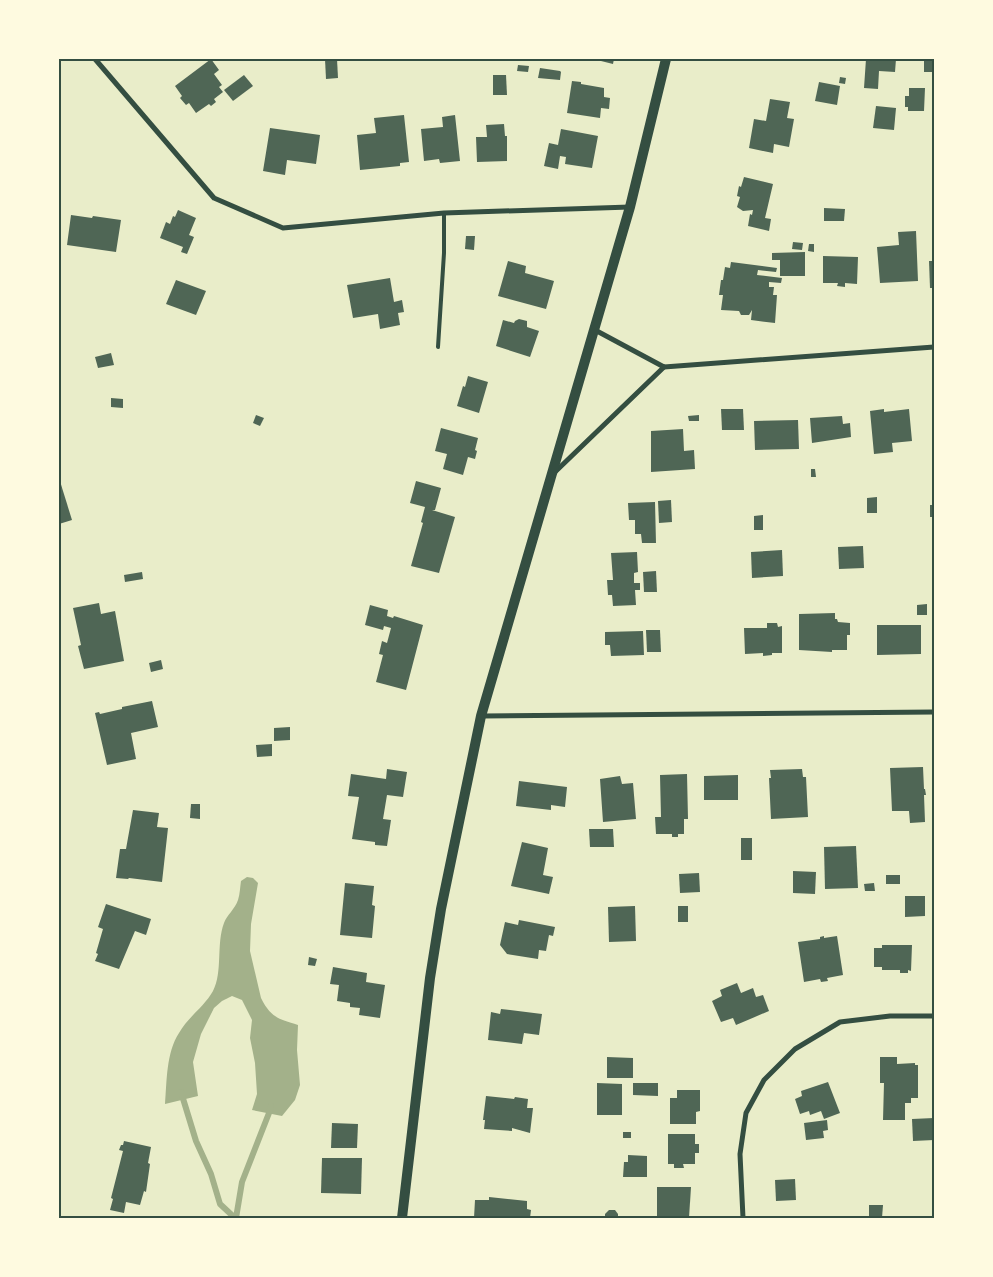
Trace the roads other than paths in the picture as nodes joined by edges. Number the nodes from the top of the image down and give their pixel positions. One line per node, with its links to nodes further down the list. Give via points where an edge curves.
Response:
1 (95, 59): 4 (street, via 214,198 283,228)
2 (666, 59): 3 (main road)
3 (630, 207): 4 (street); 5 (main road)
4 (444, 213): 7 (lane)
5 (594, 330): 8 (street); 9 (main road)
6 (934, 347): 8 (street)
7 (438, 348)
8 (664, 367): 9 (street)
9 (553, 474): 11 (main road)
10 (934, 712): 11 (street)
11 (481, 716): 13 (main road, via 430,978)
12 (934, 1016): 14 (street, via 890,1016 840,1022 795,1048 764,1080 746,1113 740,1154)
13 (402, 1218)
14 (743, 1218)

